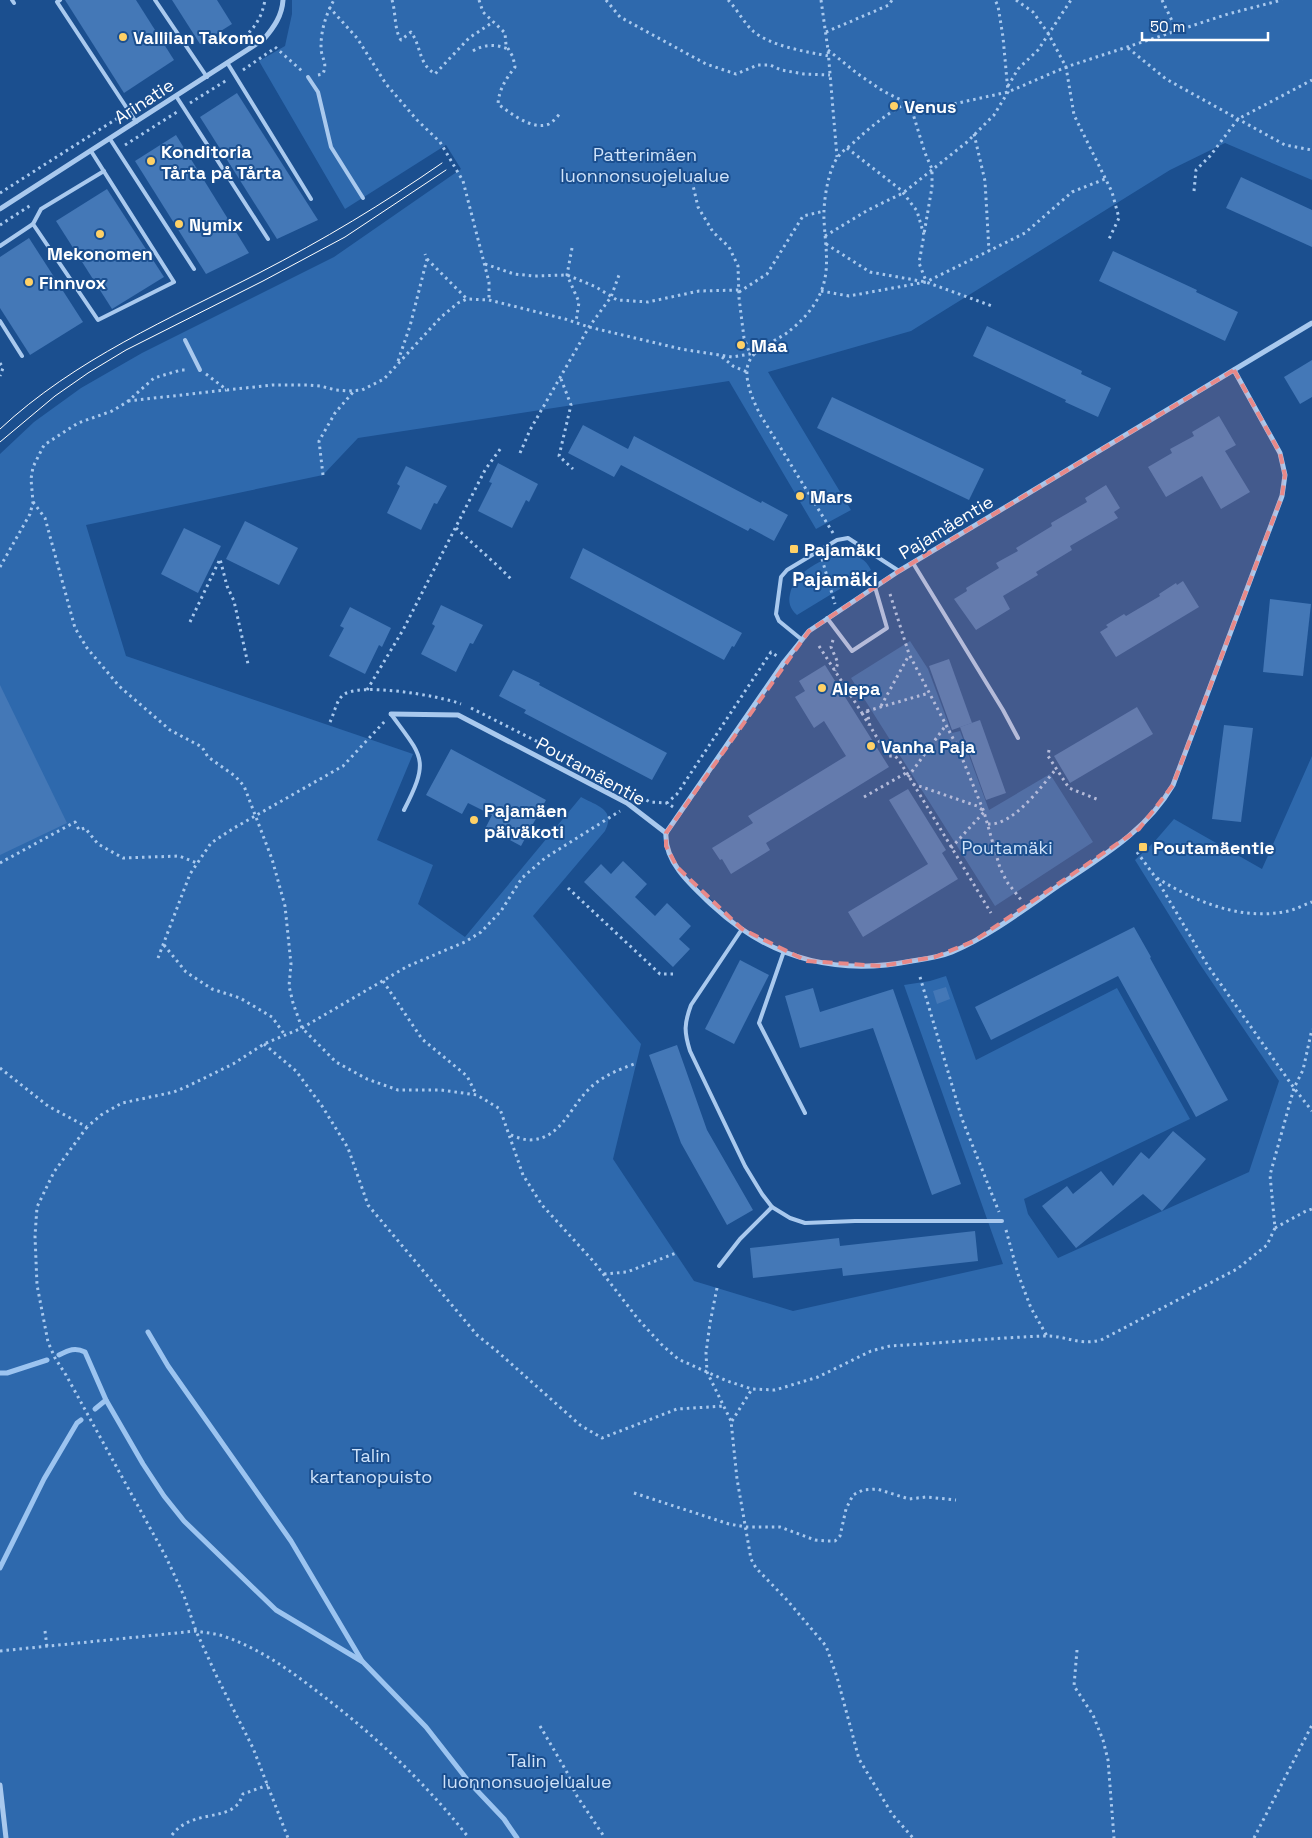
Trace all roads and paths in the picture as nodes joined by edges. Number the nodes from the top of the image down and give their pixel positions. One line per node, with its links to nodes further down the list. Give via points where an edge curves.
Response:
1 (60, 0): 42 (lane, via 57,2)
2 (156, 0): 34 (lane)
3 (265, 0): 23 (path, via 254,29)
4 (283, 0): 22 (street, Arinatie, via 275,26)
5 (334, 0): 17 (path)
6 (392, 0): 18 (path, via 398,35 401,40 411,32 418,42 426,68 435,74 468,38)
7 (479, 0): 18 (path, via 483,12)
8 (606, 0): 33 (path, via 620,17 706,64 736,74 758,65 770,65 804,74)
9 (728, 0): 29 (path, via 753,31 768,40)
10 (821, 0): 20 (path)
11 (892, 0): 20 (path, via 889,5)
12 (995, 0): 37 (path)
13 (1016, 0): 21 (path, via 1032,12)
14 (1071, 0): 21 (path)
15 (1162, 0): 19 (path)
16 (1282, 0): 19 (path)
17 (329, 7): 35 (path, via 321,48 326,66 323,74); 77 (path, via 357,38 386,84 440,142 464,181)
18 (493, 22): 26 (path, via 504,33)
19 (1177, 31): 25 (path)
20 (826, 32): 27 (path)
21 (1048, 33): 31 (path); 37 (path)
22 (264, 39): 24 (path); 30 (street, Arinatie)
23 (240, 40)
24 (275, 48): 32 (path); 35 (path)
25 (1128, 48): 31 (path); 44 (path, via 1166,79)
26 (508, 49): 28 (path, via 495,45); 43 (path, via 516,68 498,94 498,104 523,122 549,124)
27 (828, 50): 29 (path); 40 (path, via 883,91)
28 (473, 51)
29 (829, 56): 33 (path)
30 (228, 64): 32 (lane); 34 (street, Arinatie)
31 (1066, 68): 38 (path); 55 (path, via 1074,115)
32 (235, 75): 41 (path); 61 (lane)
33 (830, 75): 52 (path)
34 (206, 77): 39 (street, Arinatie)
35 (308, 77): 60 (lane, via 318,92 331,147)
36 (1312, 80): 44 (path)
37 (1008, 86): 38 (path)
38 (1008, 92): 40 (path, via 949,105); 46 (path, via 994,115)
39 (176, 96): 41 (lane); 45 (street, Arinatie)
40 (908, 103): 48 (path, via 889,112); 53 (path)
41 (184, 108): 49 (path); 69 (lane)
42 (129, 111): 45 (lane); 59 (path)
43 (561, 112)
44 (1238, 120): 50 (path, via 1285,145); 57 (path, via 1196,170)
45 (136, 122): 47 (street, Arinatie)
46 (974, 134): 53 (path); 74 (path, via 985,181)
47 (110, 139): 49 (lane); 51 (street, Arinatie)
48 (847, 148): 52 (path); 58 (path)
49 (117, 150): 78 (lane)
50 (1312, 150)
51 (91, 151): 54 (lane); 63 (street, Arinatie)
52 (837, 157): 64 (path, via 825,194)
53 (932, 169): 58 (path); 67 (path)
54 (104, 171): 65 (lane, via 41,209); 65 (lane, via 174,282 98,320)
55 (1105, 179): 70 (path, via 1119,218); 74 (path, via 1072,192 1025,233)
56 (692, 181): 82 (path, via 698,207 713,232 729,247 738,266)
57 (1194, 190)
58 (903, 192): 67 (path, via 917,211); 68 (path)
59 (0, 193)
60 (363, 198)
61 (311, 199)
62 (33, 204): 66 (path)
63 (0, 209)
64 (824, 211): 68 (path); 82 (path, via 803,216 767,274)
65 (33, 224): 72 (lane)
66 (0, 225)
67 (924, 235): 81 (path, via 919,263)
68 (825, 236): 71 (path)
69 (268, 239)
70 (1109, 239)
71 (826, 244): 81 (path, via 870,272); 83 (path, via 827,260)
72 (0, 246)
73 (572, 248): 79 (path)
74 (989, 251): 81 (path)
75 (424, 254): 76 (path)
76 (427, 258): 85 (path); 98 (path)
77 (485, 264): 79 (path, via 514,274); 86 (path)
78 (194, 269)
79 (567, 275): 84 (path); 89 (path, via 579,302)
80 (619, 275): 84 (path)
81 (926, 282): 83 (path, via 849,296); 87 (path)
82 (739, 291): 84 (path, via 700,291 648,302); 94 (path, via 744,338)
83 (821, 291): 93 (path, via 789,332)
84 (612, 297): 91 (path)
85 (468, 298): 86 (path); 98 (path, via 441,317)
86 (489, 300): 89 (path)
87 (992, 306)
88 (0, 321): 95 (lane)
89 (576, 322): 91 (path)
90 (1312, 323): 100 (street, Pajamäentie)
91 (589, 327): 96 (path); 103 (path)
92 (185, 340): 99 (lane)
93 (756, 353): 94 (path); 101 (path)
94 (750, 354): 96 (path)
95 (22, 356)
96 (721, 356): 101 (path)
97 (0, 364): 102 (path, via 3,368)
98 (398, 364): 105 (path, via 384,379)
99 (200, 370): 104 (path); 106 (path, via 181,370 154,378)
100 (1234, 370): 115 (street, Pajamäentie); 163 (street, via 1280,454 1284,475 1282,496 1179,770 1156,811 1139,829 1105,855 1011,918 951,952 881,966 807,961)
101 (747, 372): 113 (path, via 752,399 761,416)
102 (0, 376)
103 (560, 378): 108 (path); 109 (path, via 571,405 559,456)
104 (226, 390): 105 (path, via 308,385); 106 (path)
105 (355, 391): 110 (path, via 335,414 320,441)
106 (127, 402): 111 (path, via 78,423 44,445 33,467)
107 (501, 448): 112 (path, via 485,470)
108 (520, 453)
109 (573, 469)
110 (322, 475)
111 (33, 502): 116 (path, via 30,514); 149 (path, via 45,518 74,628 87,648 119,686 170,730 202,747 208,757 235,776 244,786)
112 (456, 528): 118 (path); 130 (path, via 404,630)
113 (837, 540): 114 (lane); 117 (lane, via 848,538 854,541)
114 (820, 551): 121 (path); 125 (lane, via 781,577 777,618)
115 (913, 563): 117 (street, Pajamäentie); 138 (lane)
116 (0, 567)
117 (899, 571): 119 (street, Pajamäentie)
118 (513, 581)
119 (875, 587): 121 (street, Pajamäentie); 124 (lane, via 887,628 852,651)
120 (890, 594): 127 (path)
121 (837, 612): 122 (street, Pajamäentie)
122 (827, 618): 124 (lane); 125 (street, Pajamäentie)
123 (190, 622): 128 (path, via 220,559 234,601)
124 (836, 631): 129 (path, via 831,647 838,662)
125 (801, 639): 151 (street, Pajamäentie)
126 (819, 646): 129 (path)
127 (909, 654): 131 (path); 132 (path)
128 (248, 664)
129 (835, 672): 134 (path)
130 (367, 691)
131 (929, 693): 132 (path); 137 (path)
132 (880, 707): 133 (path)
133 (866, 710): 134 (path); 136 (path)
134 (862, 713): 136 (path)
135 (391, 714): 146 (lane, via 420,758 417,785); 149 (path, via 342,766); 151 (street, Poutamäentie, via 458,715 627,803)
136 (870, 726): 141 (path, via 888,756 895,756)
137 (946, 726): 142 (path); 147 (path)
138 (1018, 738)
139 (1049, 750): 140 (path, via 1048,756)
140 (1056, 769): 145 (path, via 1069,788); 150 (path, via 1014,815 994,825)
141 (906, 773): 142 (path); 144 (path)
142 (908, 777): 143 (path)
143 (912, 784): 147 (path, via 977,806); 152 (path)
144 (864, 797)
145 (1099, 800)
146 (404, 810)
147 (984, 812): 150 (path); 152 (path)
148 (612, 814): 167 (path, via 545,858 522,878 501,911 481,932)
149 (257, 816): 155 (path, via 211,843); 168 (path, via 285,906 291,964 289,986)
150 (988, 824): 158 (path, via 1000,868)
151 (666, 833): 161 (street, via 666,846 677,867 703,896)
152 (951, 848): 160 (path)
153 (1137, 852): 156 (path)
154 (0, 863): 155 (path, via 75,822 79,830 85,828 98,844 123,858 179,856)
155 (197, 863): 162 (path)
156 (1156, 878): 159 (path, via 1179,892 1256,915 1285,912); 174 (path, via 1208,966)
157 (568, 888): 165 (path, via 660,974)
158 (1018, 896)
159 (1312, 902)
160 (991, 913)
161 (742, 930): 163 (street); 180 (lane, via 691,1005 685,1020 685,1034 745,1166)
162 (163, 944): 164 (path); 170 (path, via 186,972 212,989 240,998 272,1017)
163 (784, 952): 177 (lane, via 759,1023)
164 (158, 958)
165 (673, 974)
166 (920, 977): 182 (path, via 962,1119)
167 (383, 980): 168 (path); 175 (path, via 422,1039 466,1076)
168 (302, 1028): 170 (path); 175 (path, via 336,1062 368,1079 398,1090 441,1090)
169 (1312, 1029): 174 (path, via 1303,1070)
170 (285, 1035): 171 (path)
171 (264, 1044): 178 (path, via 233,1064 174,1092 122,1103); 191 (path, via 296,1072 322,1106 348,1148 368,1205 394,1237 477,1335 580,1425 602,1438 677,1409)
172 (637, 1062): 179 (path, via 610,1074 589,1089 566,1121 547,1136 528,1140)
173 (0, 1068): 178 (path, via 48,1106)
174 (1294, 1088): 176 (path); 183 (path, via 1270,1175)
175 (477, 1095): 179 (path, via 500,1109)
176 (1312, 1111)
177 (805, 1113)
178 (87, 1127): 197 (path, via 54,1172 37,1207 34,1236 37,1285 48,1342 166,1558)
179 (510, 1135): 186 (path, via 523,1175 542,1205)
180 (772, 1207): 182 (lane, via 805,1223); 185 (lane)
181 (1312, 1209): 183 (path)
182 (1002, 1221): 188 (path, via 1031,1308)
183 (1275, 1228): 188 (path, via 1267,1245 1237,1270 1101,1340 1075,1342)
184 (676, 1253): 186 (path, via 627,1272)
185 (719, 1266)
186 (603, 1274): 189 (path, via 661,1344 678,1358)
187 (717, 1288): 189 (path, via 706,1353)
188 (1047, 1336): 190 (path, via 890,1346 871,1351 818,1377 775,1390)
189 (707, 1372): 190 (path); 191 (path)
190 (752, 1389): 192 (path)
191 (724, 1406): 192 (path)
192 (731, 1421): 195 (path)
193 (634, 1493): 195 (path)
194 (956, 1500): 195 (path, via 909,1500 877,1489 863,1490 853,1495 840,1536 835,1541 815,1540 780,1528)
195 (746, 1527): 210 (path, via 751,1559 756,1568 826,1646 860,1759 892,1814)
196 (45, 1631): 198 (path)
197 (196, 1631): 198 (path); 204 (path); 208 (path, via 222,1636 292,1671 374,1736 435,1797)
198 (48, 1647): 200 (path)
199 (1077, 1650): 211 (path, via 1074,1686 1093,1715 1103,1740 1108,1760)
200 (0, 1652)
201 (1312, 1725): 212 (path)
202 (540, 1726): 209 (path, via 568,1774 575,1793)
203 (0, 1785): 206 (street)
204 (268, 1785): 205 (path, via 243,1794 237,1806 179,1826); 207 (path)
205 (172, 1835)
206 (6, 1838)
207 (288, 1838)
208 (469, 1838)
209 (605, 1838)
210 (913, 1838)
211 (1114, 1838)
212 (1254, 1838)

